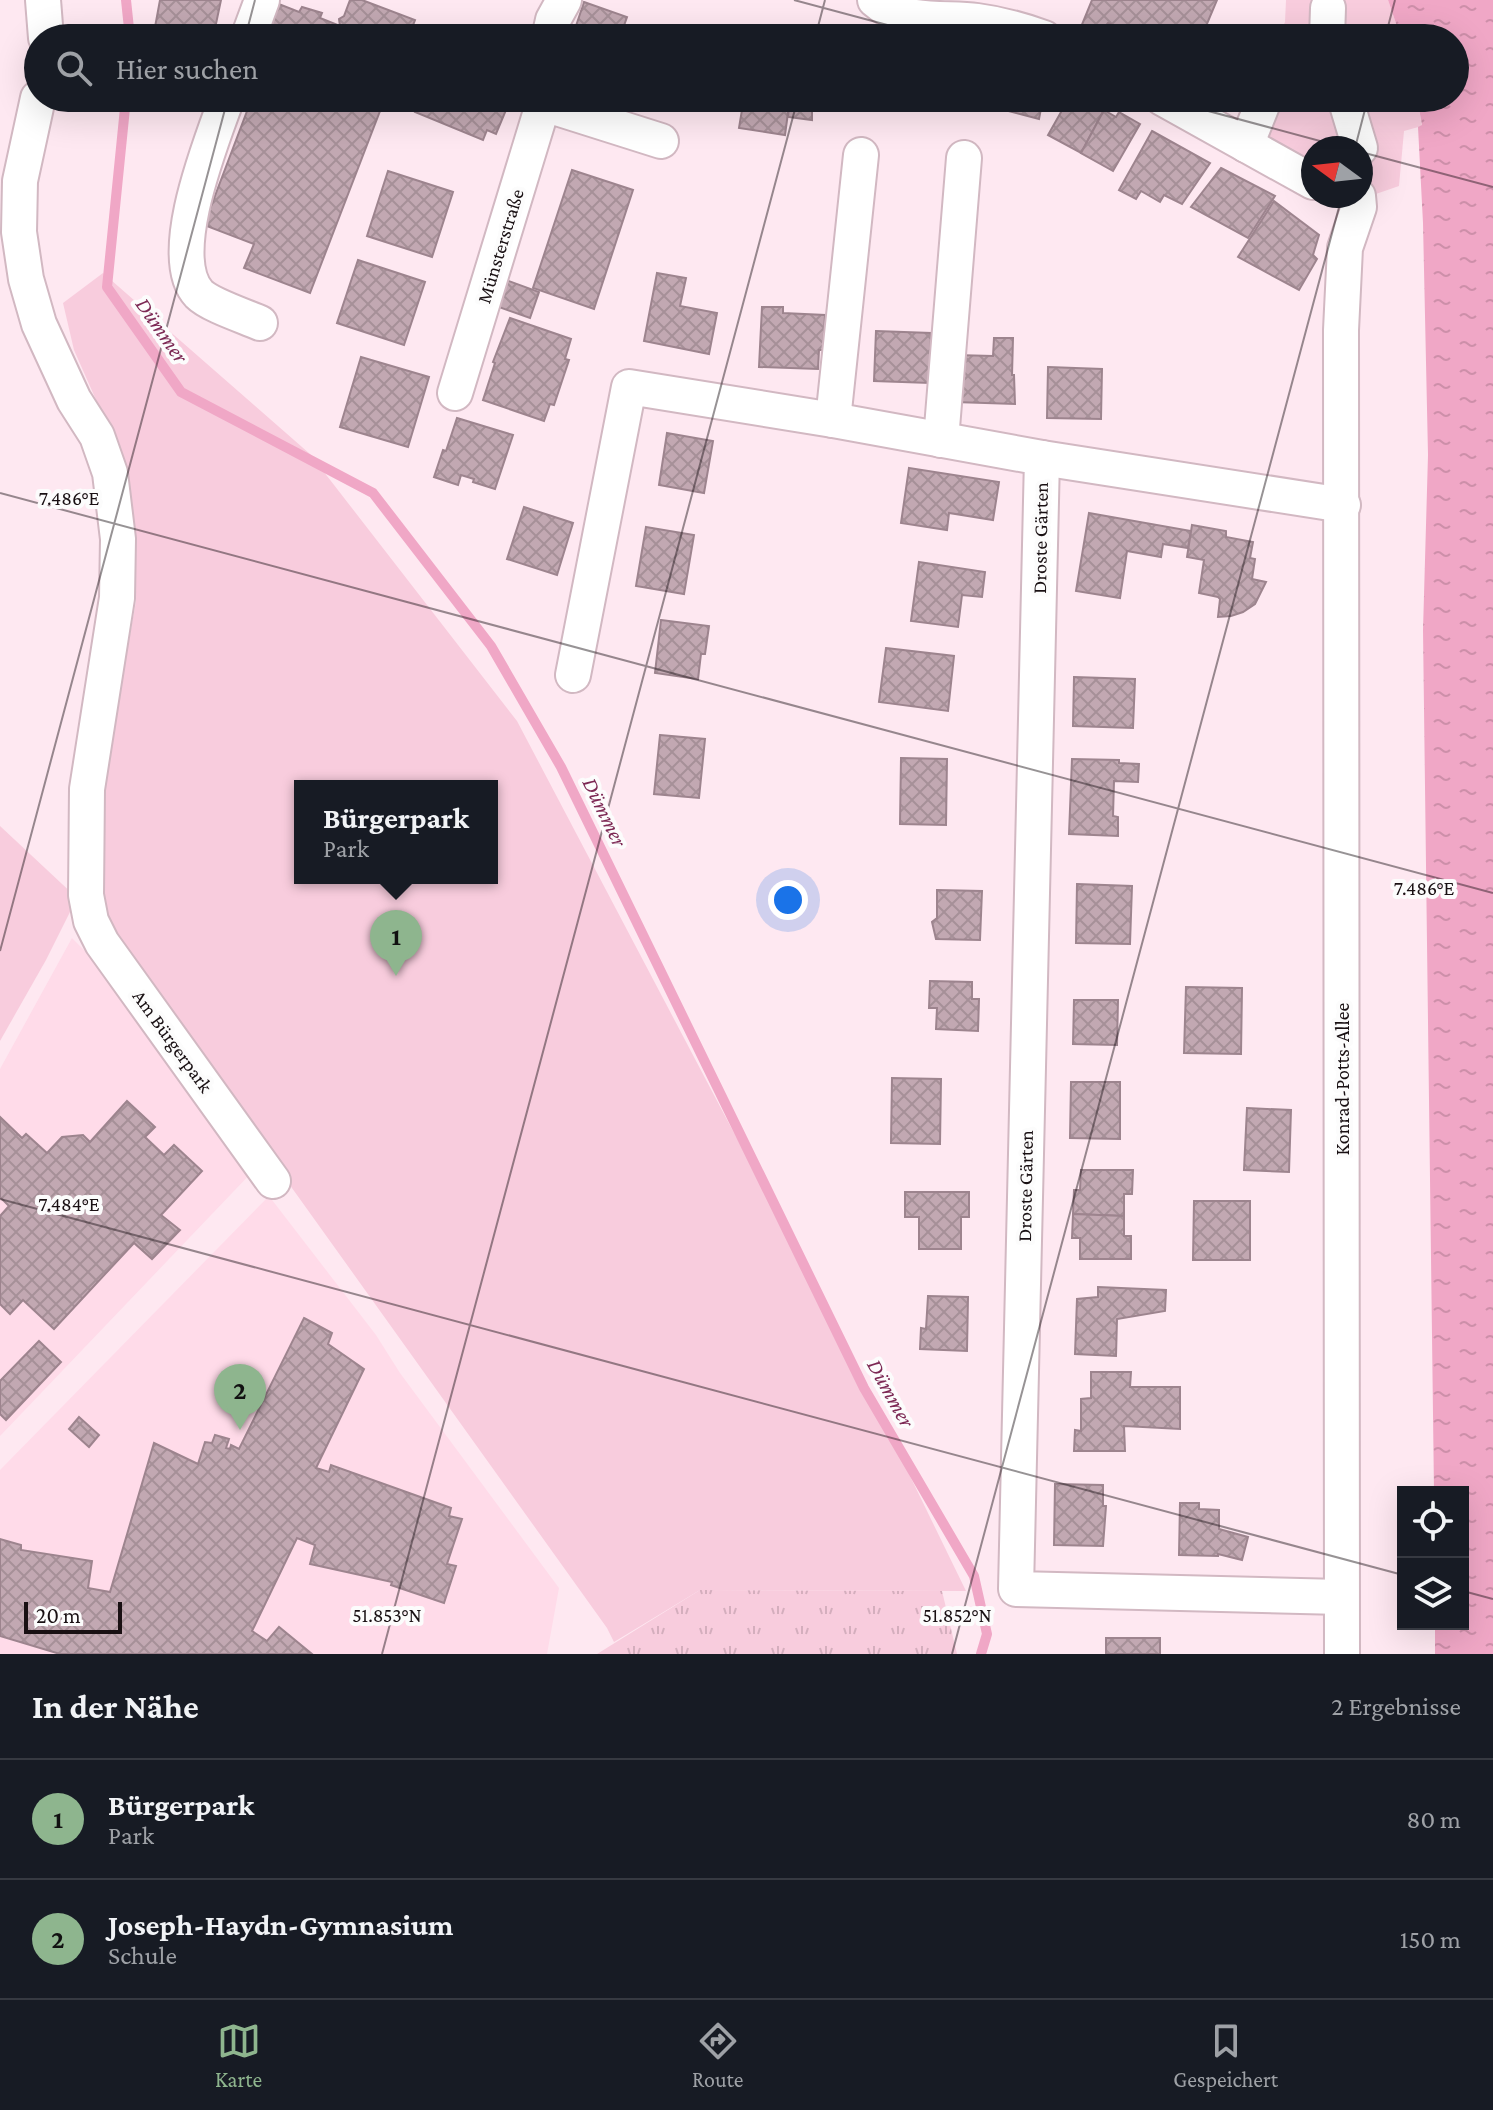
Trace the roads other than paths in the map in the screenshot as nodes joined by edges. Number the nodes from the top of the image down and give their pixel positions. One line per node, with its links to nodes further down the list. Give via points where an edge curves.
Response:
1 (43, 0): 5 (street)
2 (262, 0): 6 (street)
3 (564, 0): 7 (street)
4 (875, 0): 8 (street, via 905,16)
5 (45, 24)
6 (253, 24)
7 (552, 24)
8 (994, 24)
9 (35, 112): 30 (street, Am Bürgerpark, via 20,181 19,232 26,279 39,324 97,436 110,473 118,539 117,598 87,789 86,895 91,921)
10 (222, 112): 23 (street, via 189,216 188,278 200,296)
11 (542, 112): 24 (street, Münsterstraße)
12 (577, 112): 17 (street)
13 (1187, 112): 18 (street)
14 (1259, 112): 18 (street)
15 (1349, 112): 16 (street)
16 (1356, 136)
17 (661, 141)
18 (1246, 145): 21 (street)
19 (861, 155): 25 (street)
20 (964, 158): 26 (street)
21 (1301, 175)
22 (1351, 208): 28 (street, Konrad-Potts-Allee, via 1341,330)
23 (260, 323)
24 (455, 393)
25 (833, 420): 26 (street, Droste Gärten); 29 (street, Droste Gärten, via 629,387)
26 (941, 440): 27 (street, Droste Gärten)
27 (1042, 458): 28 (street, Droste Gärten); 31 (street, Droste Gärten, via 1016,1589)
28 (1343, 505): 31 (street, Konrad-Potts-Allee)
29 (573, 675)
30 (273, 1181)
31 (1341, 1597): 32 (street, Konrad-Potts-Allee)
32 (1342, 1654)

